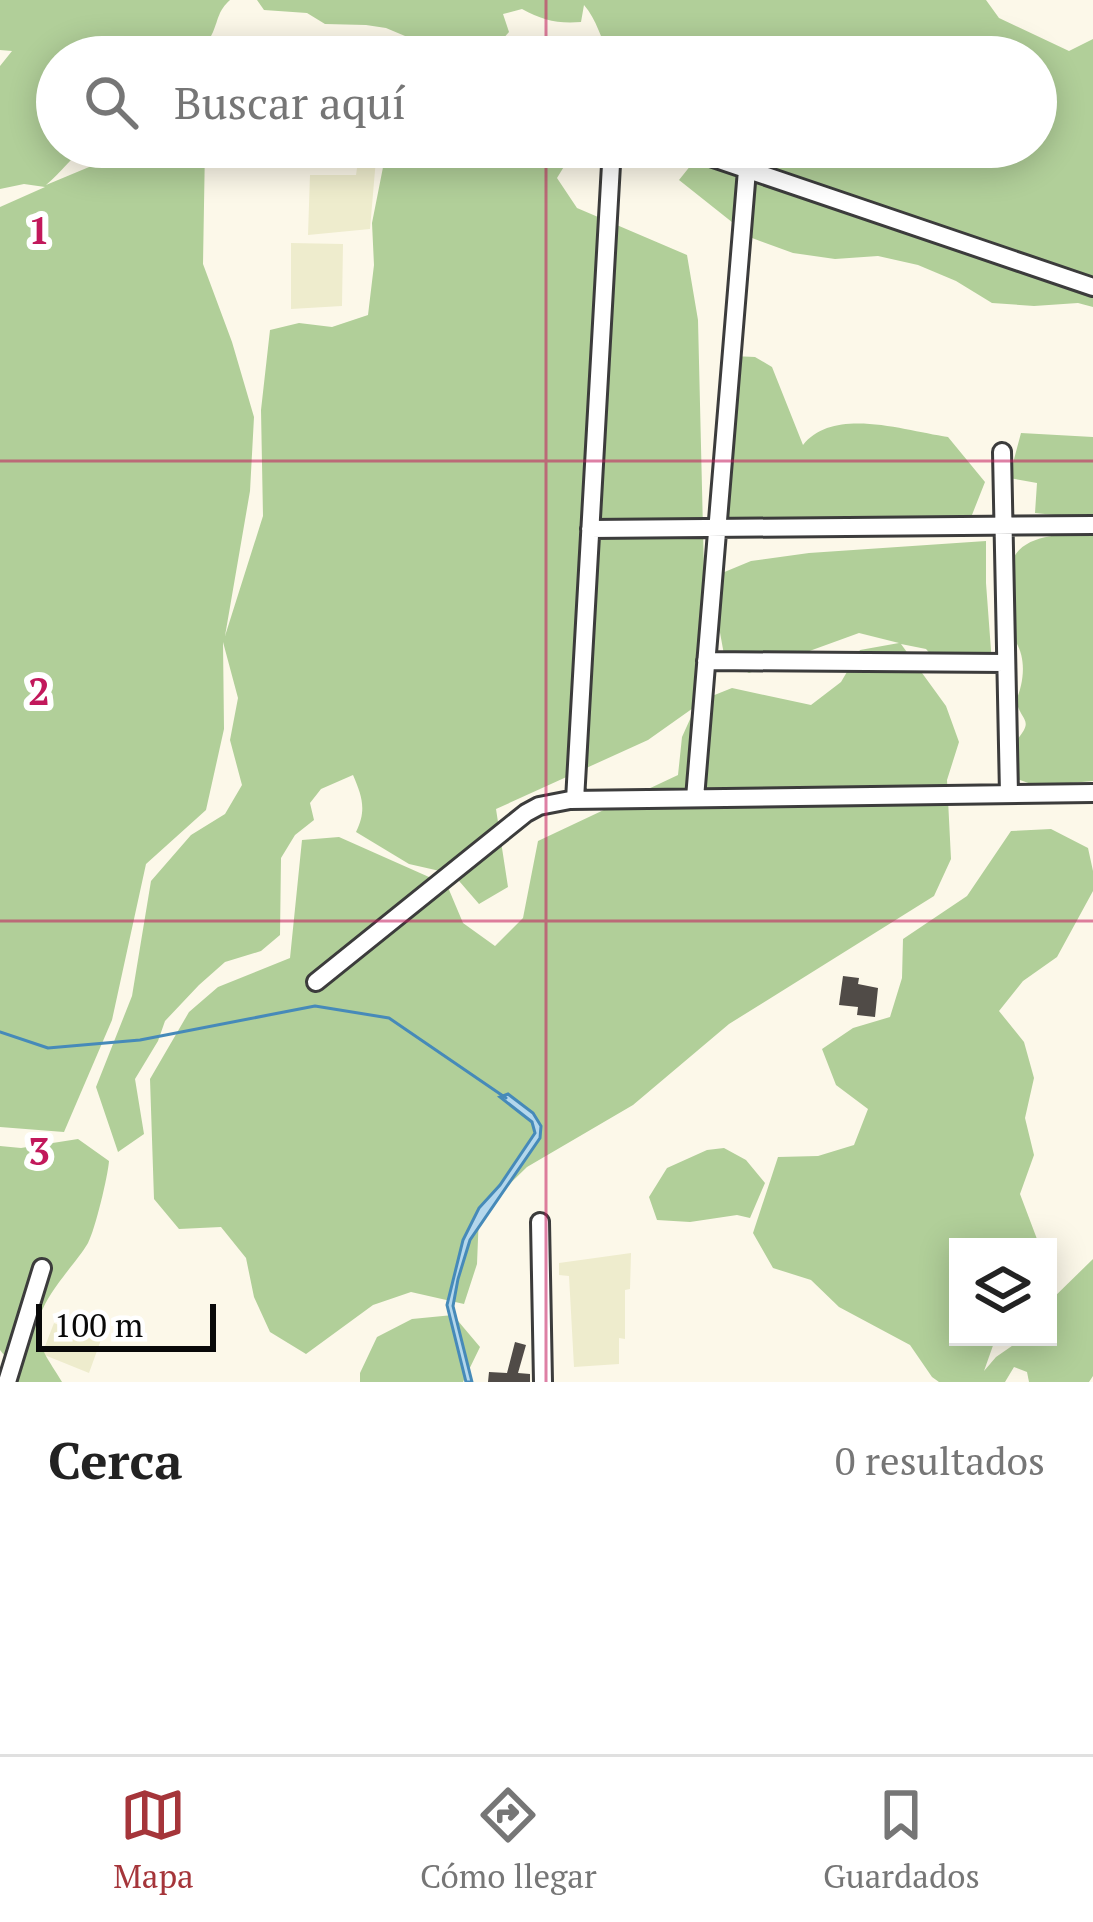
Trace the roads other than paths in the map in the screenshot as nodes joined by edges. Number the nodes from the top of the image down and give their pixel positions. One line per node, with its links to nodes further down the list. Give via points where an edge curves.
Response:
1 (611, 168): 9 (street)
2 (740, 168): 3 (street)
3 (746, 170): 4 (street); 8 (street)
4 (1093, 287)
5 (1002, 452): 7 (street)
6 (1093, 525): 7 (street)
7 (1004, 526): 8 (street); 11 (street)
8 (717, 528): 9 (street); 10 (street)
9 (590, 529): 15 (street)
10 (706, 661): 11 (street); 14 (street)
11 (1006, 663): 13 (street)
12 (1093, 793): 13 (street)
13 (1009, 794): 14 (street)
14 (695, 798): 15 (street)
15 (575, 800): 16 (street, via 526,814)
16 (316, 982)
17 (540, 1222): 20 (street)
18 (42, 1268): 19 (street)
19 (7, 1382)
20 (542, 1382)

